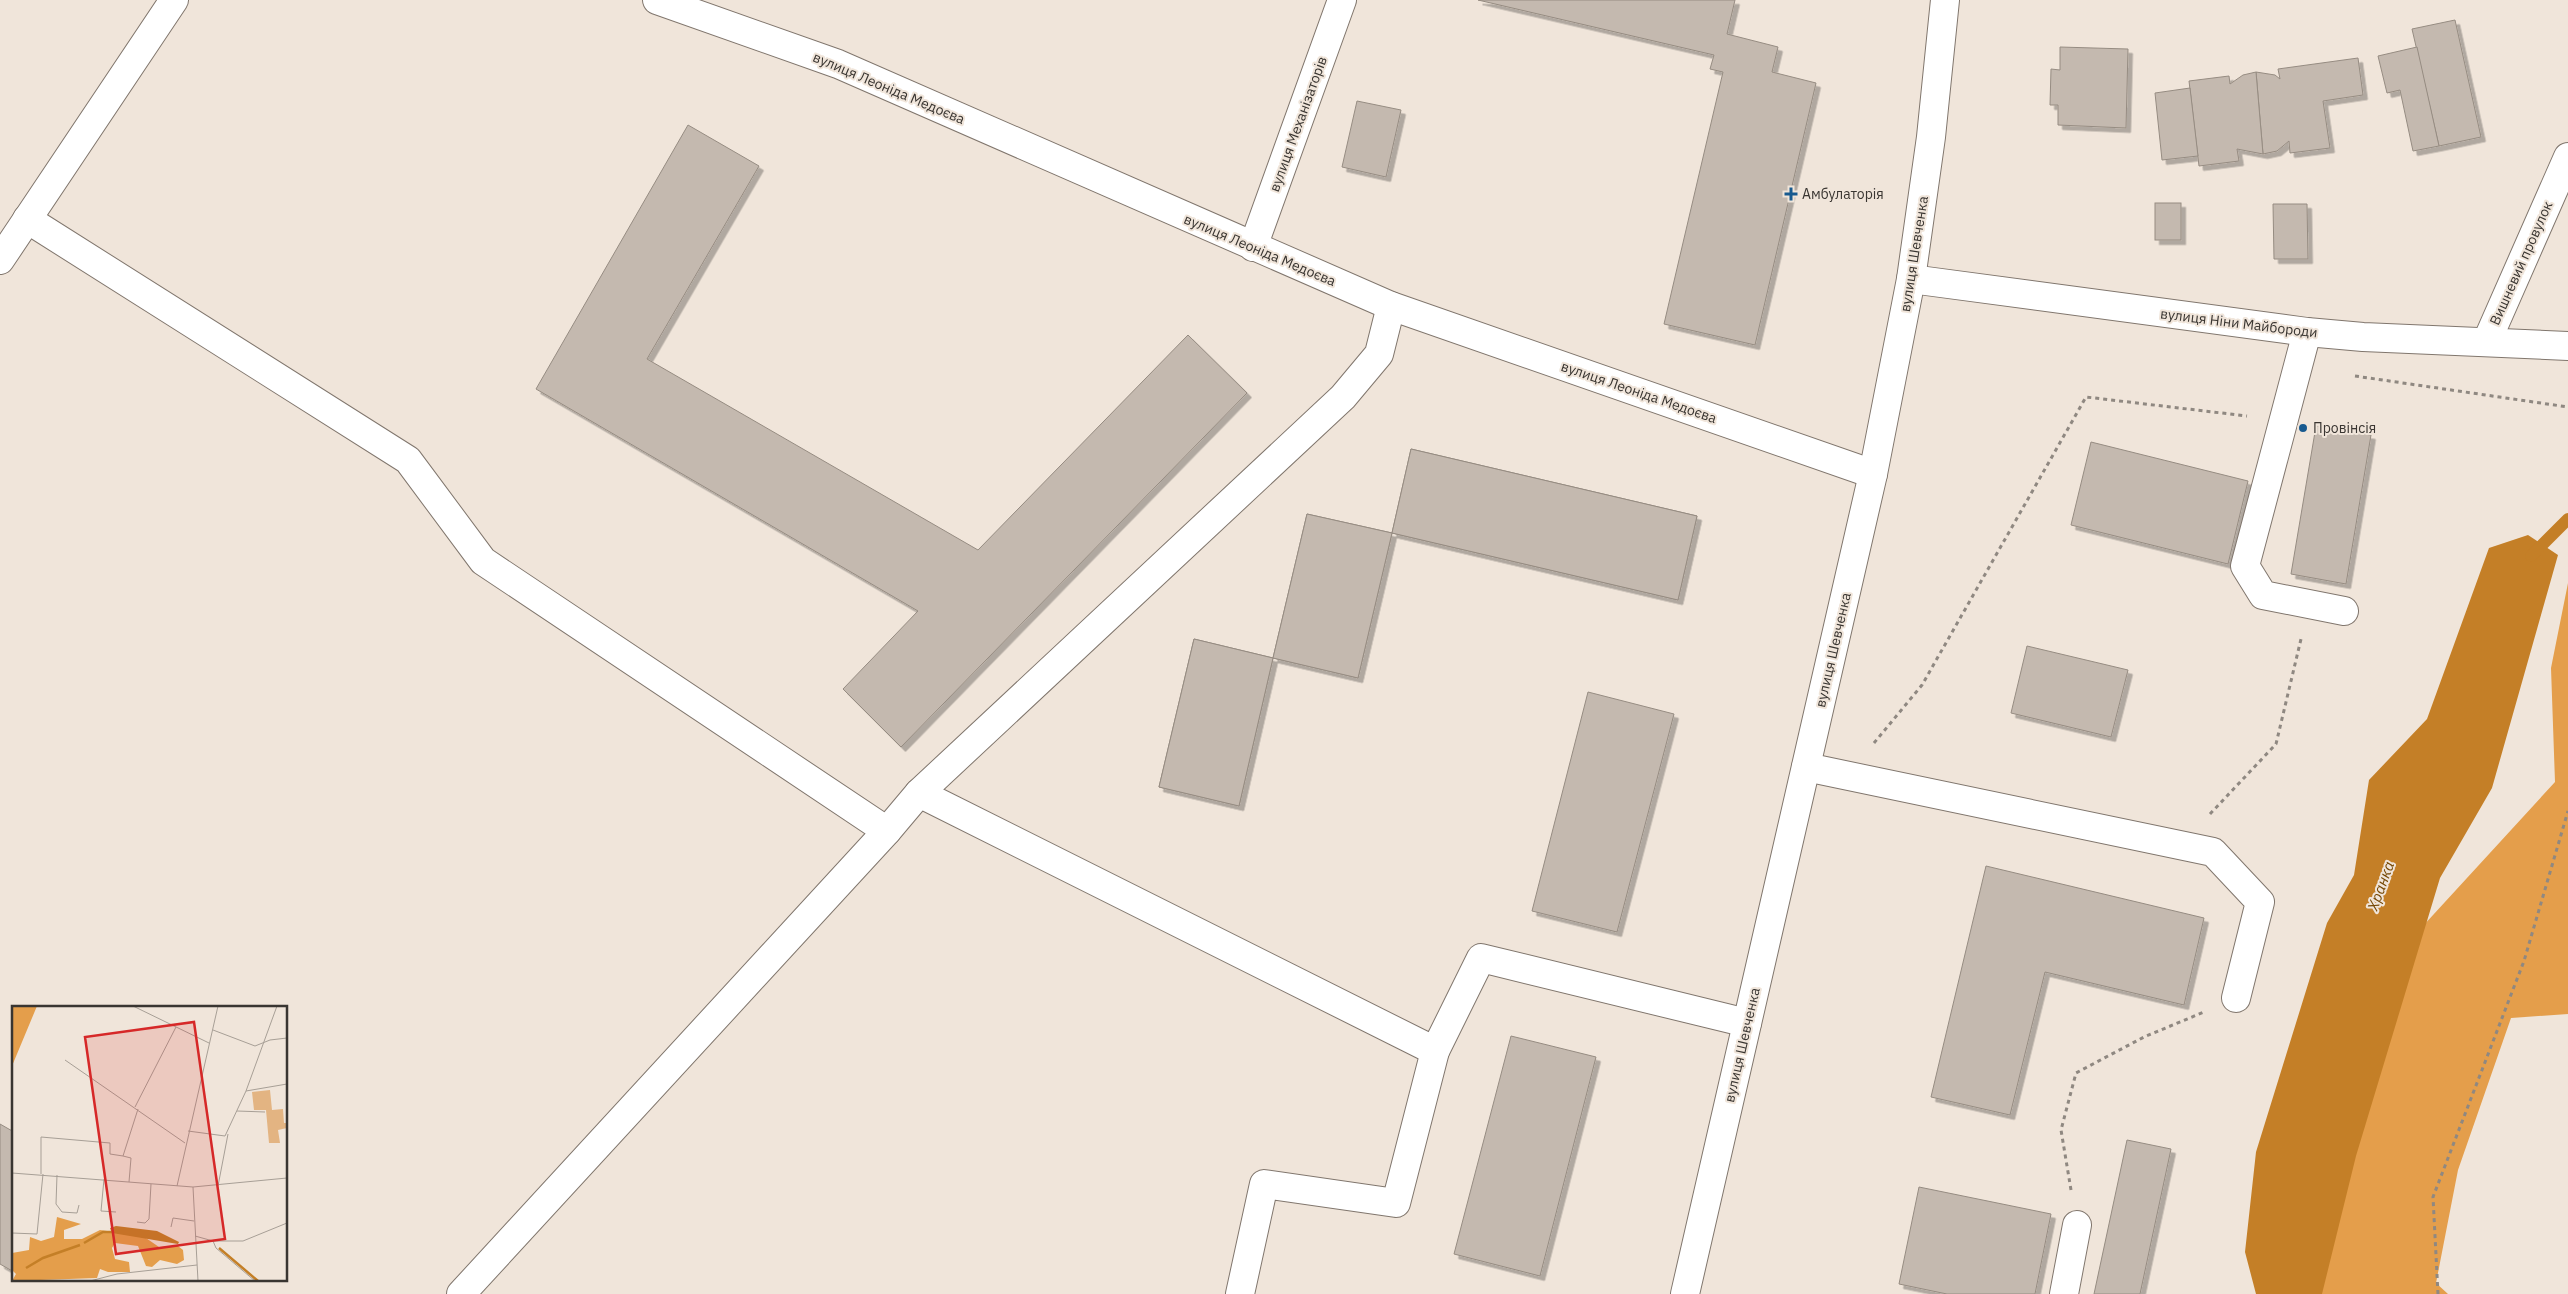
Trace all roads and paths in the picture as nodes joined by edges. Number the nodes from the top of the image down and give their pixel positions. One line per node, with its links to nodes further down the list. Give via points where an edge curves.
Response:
1 (174, 0): 6 (street)
2 (657, 0): 7 (street, вулиця Леоніда Медоєва, via 838,64)
3 (1342, 0): 7 (street, вулиця Механізаторів)
4 (1945, 0): 9 (street, вулиця Шевченка, via 1931,137)
5 (2568, 157): 12 (street, Вишневий провулок)
6 (27, 220): 8 (street); 24 (street, via 408,460 483,561)
7 (1253, 247): 10 (street, вулиця Леоніда Медоєва)
8 (0, 260)
9 (1911, 280): 11 (street, вулиця Ніни Майбороди); 17 (street, вулиця Шевченка)
10 (1391, 306): 17 (street, вулиця Леоніда Медоєва); 22 (street, via 1379,354 1343,397)
11 (2307, 332): 12 (street, вулиця Ніни Майбороди); 15 (street)
12 (2487, 341): 13 (street, вулиця Ніни Майбороди)
13 (2568, 346)
14 (2353, 376): 16 (path)
15 (2290, 394): 18 (street, via 2246,566 2263,595); 21 (path, via 2246,417 2086,397 1922,685)
16 (2568, 407)
17 (1873, 474): 20 (street, вулиця Шевченка)
18 (2309, 604): 19 (street); 25 (path, via 2276,744)
19 (2344, 611)
20 (1806, 767): 21 (street); 27 (street, вулиця Шевченка)
21 (1846, 776): 25 (street)
22 (919, 793): 24 (street); 28 (street)
23 (2568, 811): 34 (path, via 2524,960 2433,1197)
24 (887, 831): 30 (street)
25 (2181, 846): 26 (street, via 2213,852 2260,902)
26 (2236, 998): 29 (path, via 2144,1037 2076,1073 2061,1130)
27 (1747, 1023): 28 (street, via 1481,958); 32 (street, вулиця Шевченка)
28 (1435, 1051): 31 (street, via 1396,1203 1264,1184)
29 (2077, 1225): 33 (street)
30 (460, 1294)
31 (1240, 1294)
32 (1685, 1294)
33 (2064, 1294)
34 (2438, 1294)

